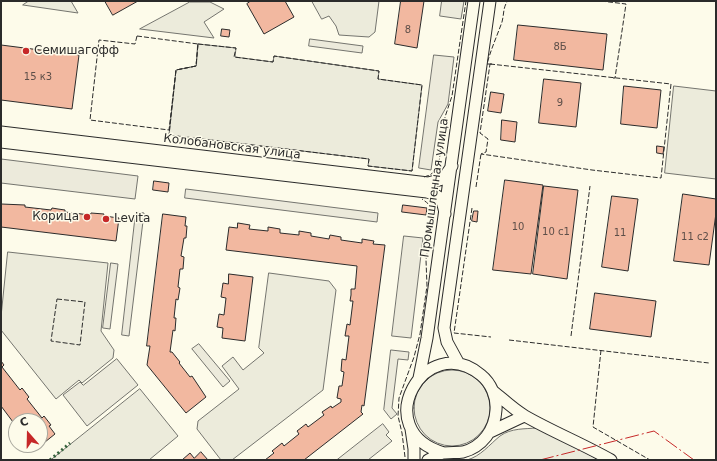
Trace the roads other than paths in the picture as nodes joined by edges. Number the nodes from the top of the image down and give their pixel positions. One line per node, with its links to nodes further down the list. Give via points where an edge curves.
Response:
1 (474, 1): 5 (street, Промышленная улица)
2 (490, 1): 7 (street, via 444,328 447,342)
3 (1, 132): 5 (street, Колобановская улица, via 428,183 443,179)
4 (1, 142): 6 (street, Колобановская улица, via 428,192 441,200)
5 (452, 166): 6 (street, Промышленная улица)
6 (445, 214): 8 (street, Промышленная улица, via 428,338)
7 (460, 364): 8 (street, via 434,368); 9 (street, via 483,376)
8 (419, 378): 11 (street, via 410,392 408,401)
9 (493, 390): 10 (street); 12 (street, via 496,416)
10 (524, 416): 12 (street); 16 (street)
11 (411, 427): 13 (street, via 424,444); 14 (street)
12 (490, 432): 13 (street, via 478,445 470,449)
13 (444, 453): 15 (street)
14 (414, 460)
15 (428, 460)
16 (611, 460)

